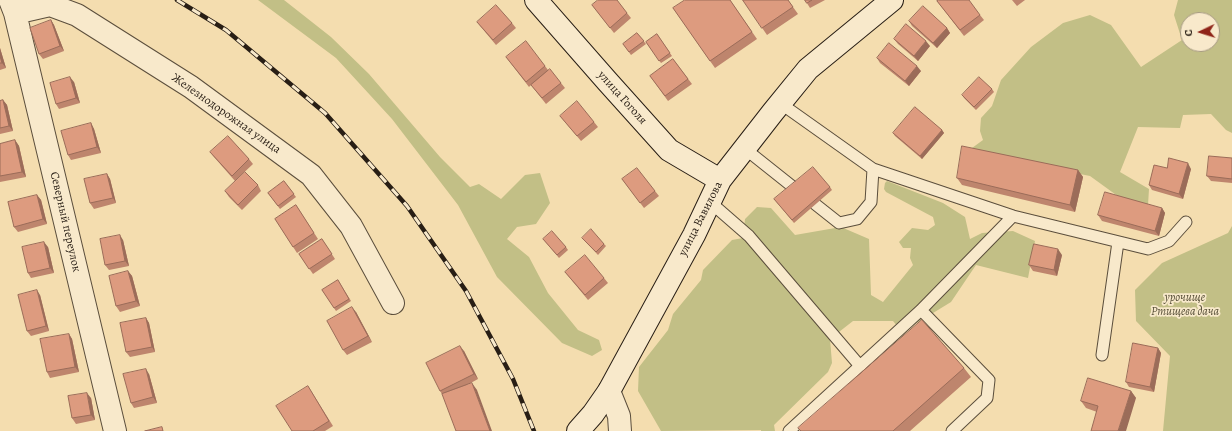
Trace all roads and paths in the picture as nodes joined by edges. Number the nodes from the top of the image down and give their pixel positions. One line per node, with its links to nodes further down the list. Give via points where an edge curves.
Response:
1 (536, 0): 7 (street, улица Гоголя, via 669,150)
2 (892, 0): 4 (street, улица Вавилова, via 808,69)
3 (13, 6): 14 (street, Железнодорожная улица, via 50,5 77,15 191,87 311,175 351,226); 19 (street, Северный переулок)
4 (780, 103): 5 (street, улица Вавилова); 6 (lane)
5 (744, 148): 7 (street, улица Вавилова); 8 (lane)
6 (873, 169): 10 (lane, via 871,202 857,219 839,223); 11 (lane)
7 (720, 180): 9 (street, улица Вавилова)
8 (793, 187)
9 (710, 202): 17 (lane, via 750,236); 18 (street, улица Вавилова)
10 (815, 204)
11 (1013, 216): 13 (lane); 15 (lane)
12 (1186, 222): 13 (lane, via 1169,241 1148,249)
13 (1118, 242): 16 (lane)
14 (393, 303)
15 (921, 310): 17 (lane); 23 (lane, via 989,380 987,398)
16 (1102, 355)
17 (860, 366): 22 (lane)
18 (609, 392): 20 (street, улица Вавилова); 21 (street, via 619,416)
19 (115, 431)
20 (578, 431)
21 (620, 431)
22 (789, 431)
23 (952, 431)

